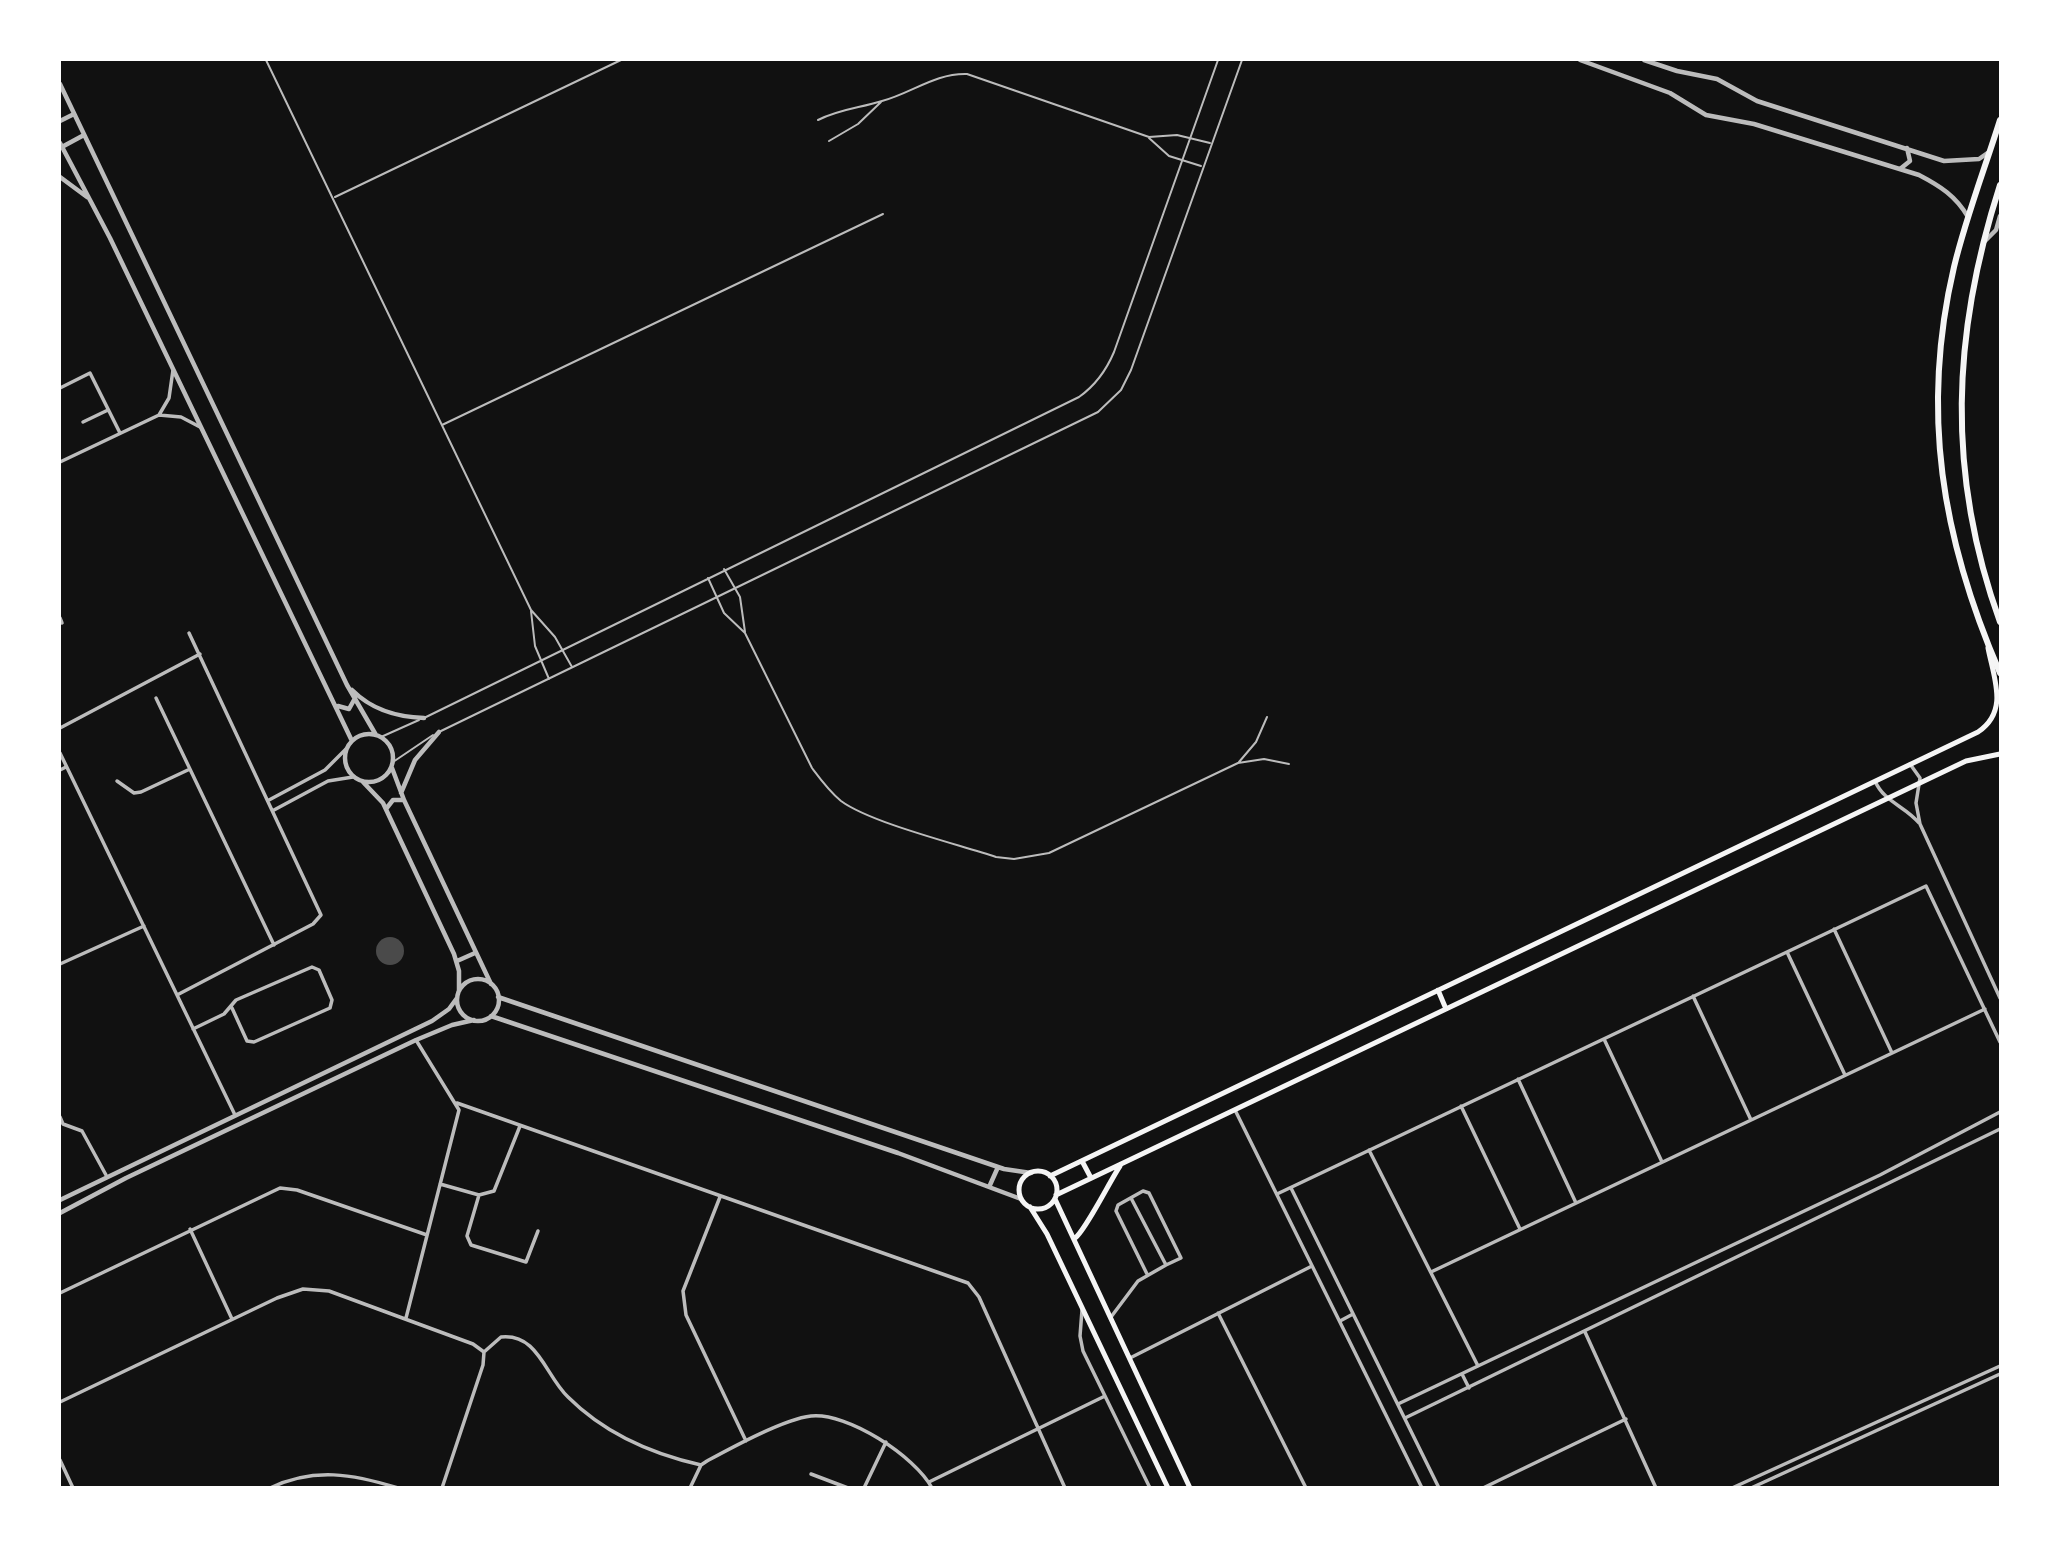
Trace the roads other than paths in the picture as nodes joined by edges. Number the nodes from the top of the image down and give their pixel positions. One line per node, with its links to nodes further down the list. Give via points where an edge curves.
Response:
1 (266, 60): 26 (lane)
2 (621, 60): 26 (lane)
3 (1219, 60): 15 (lane)
4 (1242, 60): 17 (lane)
5 (1580, 60): 23 (street, via 1670,93 1706,115 1755,124)
6 (1644, 60): 19 (street, via 1717,79 1757,101)
7 (60, 83): 9 (street)
8 (881, 102): 10 (lane, via 849,107); 14 (lane, via 944,76 967,75); 16 (lane, via 858,124)
9 (74, 114): 12 (street); 13 (street)
10 (818, 120)
11 (2000, 120): 20 (main road)
12 (60, 121)
13 (84, 135): 18 (street); 58 (street)
14 (1149, 137): 15 (lane); 21 (lane)
15 (1191, 137): 17 (lane); 21 (lane)
16 (829, 141)
17 (1212, 143): 22 (lane)
18 (60, 146): 27 (street)
19 (1907, 148): 20 (street, via 1944,162 1962,163); 23 (street, via 1910,161)
20 (1990, 152): 30 (main road)
21 (1181, 162): 22 (lane); 41 (lane, via 1111,359 1091,388)
22 (1203, 167): 43 (lane, via 1131,370 1112,401 1082,421)
23 (1899, 169): 30 (street, via 1942,187 1959,201)
24 (60, 177): 27 (street)
25 (2000, 185): 31 (main road)
26 (333, 198): 37 (lane)
27 (91, 201): 32 (street)
28 (883, 214): 37 (lane)
29 (2000, 216): 31 (street, via 1996,230)
30 (1968, 219): 51 (main road, via 1943,323 1937,396 1939,456 1955,551)
31 (1983, 242): 47 (main road, via 1967,315 1961,443 1977,547)
32 (173, 368): 35 (street, via 172,388); 38 (street)
33 (60, 387): 34 (street, via 90,373)
34 (108, 410): 36 (street); 39 (street)
35 (159, 415): 38 (street, via 181,417); 39 (street)
36 (83, 422)
37 (442, 425): 45 (lane)
38 (202, 428): 61 (street)
39 (120, 433): 40 (street)
40 (60, 462)
41 (724, 569): 42 (lane); 43 (lane)
42 (707, 577): 44 (lane); 52 (lane)
43 (737, 588): 44 (lane); 50 (lane)
44 (715, 598): 50 (lane); 55 (lane)
45 (531, 610): 52 (lane); 54 (lane, via 532,635)
46 (60, 618): 48 (street)
47 (2000, 622)
48 (62, 624)
49 (189, 633): 53 (street)
50 (744, 633): 71 (lane, via 812,768 842,802 996,857 1049,853)
51 (1987, 642): 56 (main road); 73 (main road, via 1998,696 1992,720 1978,732)
52 (564, 650): 54 (lane); 55 (lane)
53 (200, 654): 64 (street); 85 (street)
54 (541, 660): 57 (lane); 63 (lane)
55 (572, 668): 57 (lane)
56 (2000, 673)
57 (550, 679): 65 (lane)
58 (347, 685): 60 (street); 63 (street, via 390,714)
59 (156, 698): 76 (street)
60 (354, 698): 61 (street, via 349,709); 66 (street)
61 (338, 706): 67 (street)
62 (1267, 717): 71 (lane, via 1256,742)
63 (424, 718): 66 (lane)
64 (60, 728)
65 (439, 732): 74 (lane); 83 (street, via 415,761)
66 (379, 736): 67 (street, via 361,735); 74 (street, via 390,745)
67 (352, 741): 68 (street)
68 (346, 749): 78 (street, via 346,767); 85 (street, via 325,770)
69 (60, 753): 75 (street)
70 (2000, 754): 82 (main road, via 1966,761)
71 (1238, 763): 72 (lane, via 1264,759)
72 (1289, 764)
73 (1910, 764): 79 (main road); 82 (street)
74 (393, 765): 81 (street, via 383,778); 83 (street)
75 (66, 767): 77 (street); 89 (street)
76 (190, 769): 80 (street, via 141,792 134,793); 91 (street)
77 (60, 770)
78 (353, 777): 81 (street); 87 (street, via 328,781)
79 (1875, 780): 84 (street); 97 (main road)
80 (117, 781)
81 (363, 782): 86 (street)
82 (1921, 782): 84 (main road); 88 (street, via 1916,803)
83 (402, 797): 86 (street); 93 (street)
84 (1887, 799): 88 (street); 105 (main road)
85 (269, 800): 87 (street)
86 (386, 809): 94 (street)
87 (274, 810): 91 (street, via 321,911 313,924)
88 (1920, 824): 102 (street)
89 (144, 926): 95 (street); 99 (street)
90 (1834, 929): 92 (street); 106 (street, via 1926,886); 115 (street)
91 (274, 945): 99 (street)
92 (1787, 952): 100 (street); 116 (street)
93 (475, 953): 94 (street); 96 (street)
94 (457, 961): 98 (street)
95 (60, 964)
96 (491, 984): 98 (street, via 477,979); 101 (street)
97 (1438, 990): 105 (main road); 128 (main road)
98 (459, 991): 103 (street)
99 (177, 995): 111 (street)
100 (1693, 996): 112 (street); 124 (street)
101 (498, 997): 108 (street); 131 (street)
102 (2000, 998)
103 (457, 999): 107 (street); 109 (street, via 461,1013)
104 (232, 1008): 104 (street, via 236,1000 312,967 319,970 332,1000 330,1008 254,1042 247,1041); 111 (street)
105 (1446, 1009): 120 (main road)
106 (1985, 1009): 114 (street); 115 (street)
107 (441, 1016): 110 (street); 122 (street)
108 (491, 1016): 109 (street); 137 (street)
109 (474, 1020): 110 (street)
110 (445, 1028): 113 (street)
111 (193, 1029): 122 (street)
112 (1604, 1039): 117 (street); 129 (street)
113 (416, 1040): 118 (street); 149 (street)
114 (2000, 1042)
115 (1892, 1053): 116 (street)
116 (1845, 1075): 124 (street)
117 (1518, 1079): 119 (street); 146 (street)
118 (457, 1103): 125 (street); 136 (street, via 458,1116)
119 (1461, 1106): 127 (street); 152 (street)
120 (1235, 1110): 130 (main road); 139 (street)
121 (2000, 1112): 148 (street)
122 (235, 1115): 133 (street)
123 (60, 1117): 133 (street, via 63,1125 86,1135)
124 (1751, 1120): 129 (street)
125 (520, 1125): 140 (street, via 498,1187); 141 (street)
126 (2000, 1129): 150 (street)
127 (1369, 1150): 138 (street); 158 (street)
128 (1083, 1161): 134 (main road); 135 (main road)
129 (1662, 1162): 146 (street)
130 (1122, 1164): 135 (main road); 155 (main road)
131 (998, 1167): 132 (street); 137 (street)
132 (1031, 1173): 134 (main road, via 1041,1171); 144 (main road, via 1019,1187)
133 (106, 1175): 145 (street)
134 (1050, 1176): 142 (main road)
135 (1091, 1178): 142 (main road)
136 (440, 1184): 140 (street); 154 (street)
137 (989, 1185): 144 (street)
138 (1291, 1187): 139 (street); 163 (street)
139 (1277, 1194): 157 (street)
140 (479, 1195): 153 (street, via 467,1236 471,1245 526,1262)
141 (720, 1197): 183 (street, via 971,1285); 184 (street, via 683,1291 683,1307)
142 (1056, 1197): 147 (main road, via 1044,1208); 155 (main road)
143 (1131, 1198): 156 (street); 156 (street, via 1149,1192 1181,1258); 159 (street, via 1116,1210)
144 (1021, 1199): 147 (main road)
145 (60, 1200)
146 (1576, 1203): 152 (street)
147 (1030, 1207): 161 (main road)
148 (1808, 1209): 150 (street); 171 (street)
149 (60, 1213)
150 (1814, 1220): 168 (street)
151 (190, 1229): 154 (street, via 272,1190 289,1188); 160 (street); 166 (street)
152 (1520, 1229): 158 (street)
153 (538, 1231)
154 (427, 1234): 165 (street)
155 (1074, 1239): 164 (main road)
156 (1166, 1265): 159 (street)
157 (1312, 1266): 162 (street); 167 (street)
158 (1431, 1272): 171 (street)
159 (1147, 1275): 164 (street)
160 (60, 1293)
161 (1083, 1308): 178 (street, via 1081,1343); 200 (main road)
162 (1218, 1313): 170 (street); 202 (street)
163 (1353, 1314): 167 (street); 180 (street)
164 (1111, 1317): 170 (main road)
165 (406, 1318): 166 (street, via 316,1288 293,1292); 169 (street)
166 (232, 1320): 179 (street)
167 (1339, 1321): 203 (street)
168 (1585, 1332): 177 (street); 182 (street)
169 (484, 1352): 187 (street, via 501,1337 524,1339 557,1385 595,1420 654,1452); 193 (street)
170 (1130, 1357): 201 (main road)
171 (1478, 1366): 174 (street)
172 (2000, 1366): 173 (street)
173 (1986, 1372): 176 (street); 207 (street)
174 (1462, 1374): 177 (street); 180 (street)
175 (2000, 1374): 176 (street)
176 (1989, 1380): 208 (street)
177 (1469, 1388): 181 (street)
178 (1105, 1396): 183 (street); 199 (street)
179 (60, 1402)
180 (1398, 1405): 181 (street)
181 (1405, 1418): 204 (street)
182 (1626, 1419): 205 (street); 206 (street)
183 (1037, 1429): 189 (street); 198 (street)
184 (746, 1441): 185 (street, via 813,1416 830,1417); 187 (street)
185 (886, 1442): 189 (street, via 915,1463); 196 (street)
186 (60, 1460): 190 (street)
187 (701, 1465): 194 (street)
188 (811, 1474): 195 (street)
189 (929, 1482): 197 (street)
190 (73, 1488)
191 (270, 1488): 192 (street, via 302,1476 341,1473)
192 (398, 1488)
193 (442, 1488)
194 (690, 1488)
195 (848, 1488)
196 (864, 1488)
197 (932, 1488)
198 (1065, 1488)
199 (1150, 1488)
200 (1168, 1488)
201 (1190, 1488)
202 (1306, 1488)
203 (1422, 1488)
204 (1439, 1488)
205 (1483, 1488)
206 (1656, 1488)
207 (1732, 1488)
208 (1751, 1488)

